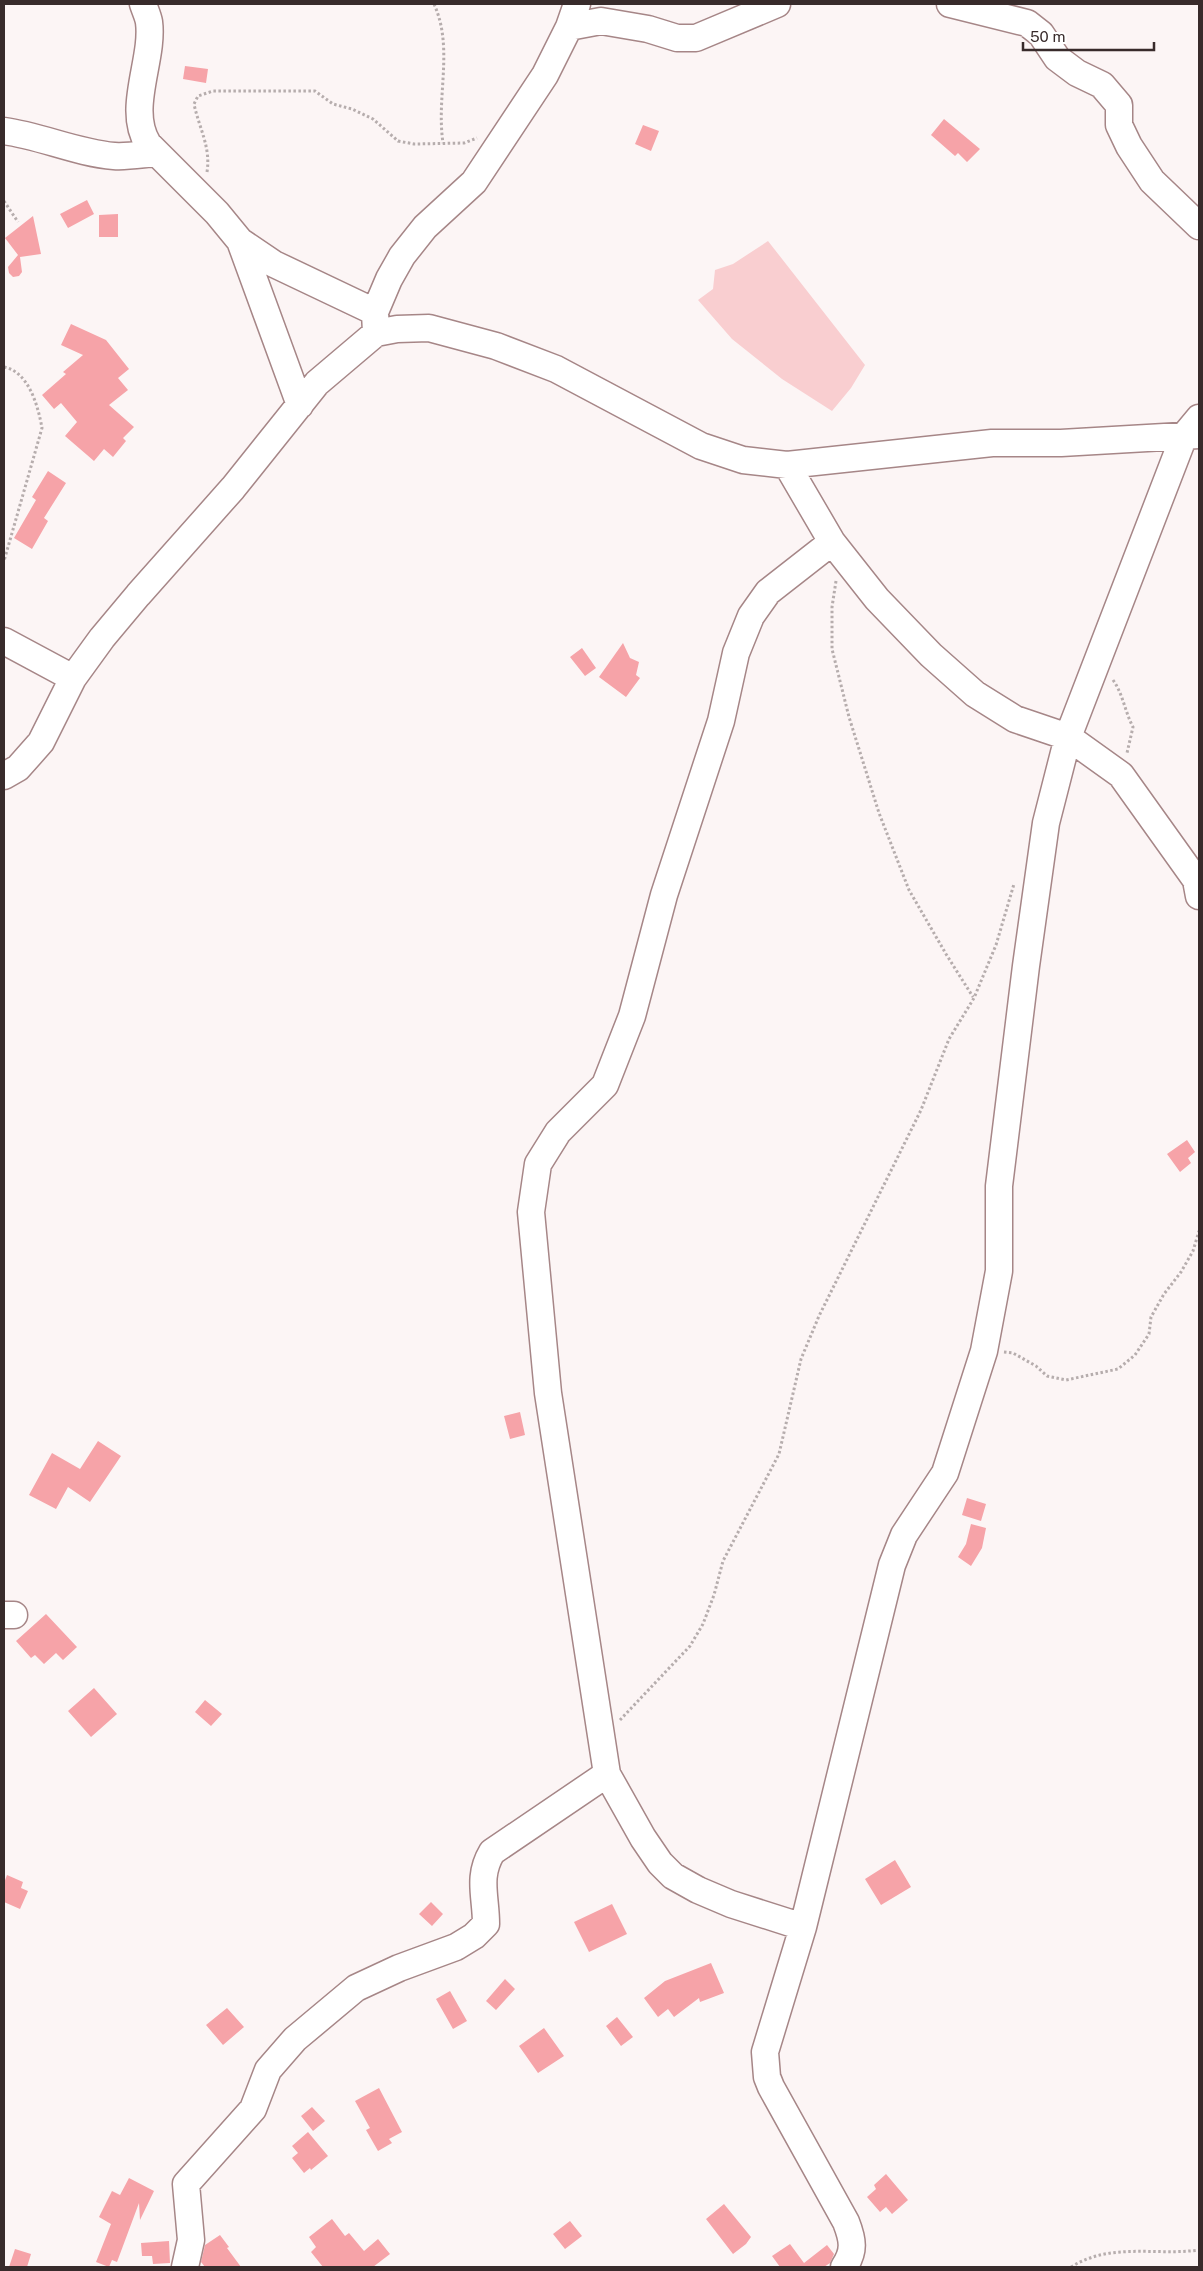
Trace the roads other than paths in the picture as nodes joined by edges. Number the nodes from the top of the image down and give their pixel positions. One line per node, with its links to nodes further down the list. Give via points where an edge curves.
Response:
1 (143, 4): 6 (street, via 149,22 141,128 148,144)
2 (777, 4): 4 (street, via 696,38 677,38 648,29)
3 (950, 4): 7 (street, via 1027,23 1041,34 1057,58 1077,73 1102,85 1119,105 1119,125 1152,181)
4 (573, 15): 9 (street, via 545,75 474,182 425,227 402,256 389,279)
5 (4, 131): 6 (street, via 115,156)
6 (157, 153): 8 (street)
7 (1199, 226)
8 (240, 241): 9 (street); 10 (street)
9 (376, 322): 10 (street, via 316,383); 12 (street, via 398,329 429,328 496,346 556,369 701,446 743,460)
10 (300, 405): 15 (street, via 233,488 108,631)
11 (1194, 430): 12 (street, via 1061,443 992,443); 16 (street, via 1100,650)
12 (787, 465): 13 (street)
13 (836, 548): 16 (street, via 877,599 931,655 975,694 1015,719); 19 (street, via 768,592 751,616 736,653 721,721 664,895 632,1016 604,1085 558,1132 538,1164 531,1212 548,1393)
14 (4, 640): 15 (street)
15 (74, 678): 17 (street, via 41,742 18,768)
16 (1068, 737): 18 (street, via 1121,775 1196,880); 20 (street, via 1046,823 1026,966 999,1186 999,1271 984,1351 945,1473 904,1535 892,1566)
17 (4, 776)
18 (1199, 896)
19 (608, 1774): 20 (street, via 643,1838 673,1876 732,1904); 21 (street, via 492,1852 484,1865 482,1884 486,1924 474,1936 456,1947 356,1988 275,2060 252,2109 186,2184 191,2240)
20 (803, 1927): 22 (street, via 765,2052 767,2077 851,2236 851,2256)
21 (186, 2267)
22 (844, 2267)

